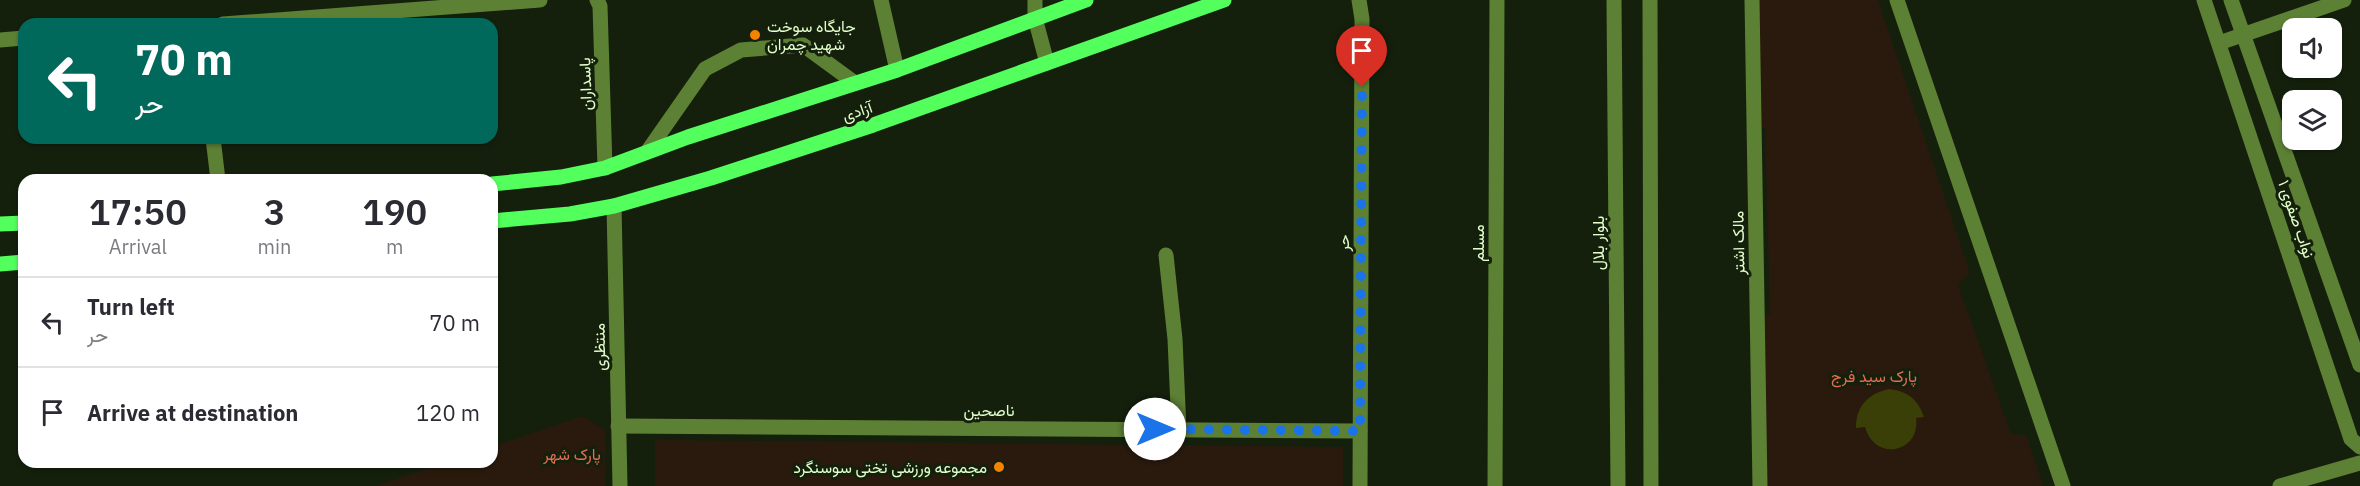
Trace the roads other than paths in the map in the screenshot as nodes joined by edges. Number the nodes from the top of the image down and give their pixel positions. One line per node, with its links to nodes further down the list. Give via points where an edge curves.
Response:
1 (540, 0): 16 (street)
2 (597, 0): 27 (street, پاسداران)
3 (881, 0): 23 (street)
4 (1035, 0): 17 (street)
5 (1086, 0): 17 (main road, آزادی)
6 (1224, 0): 22 (main road, آزادی)
7 (1359, 0): 40 (street, حر)
8 (1497, 0): 45 (street, مسلم)
9 (1614, 0): 46 (street, بلوار بلال)
10 (1650, 0): 47 (street)
11 (1752, 0): 48 (street, مالک اشتر)
12 (1897, 0): 49 (street)
13 (2204, 0): 21 (street, نواب صفوی ۱)
14 (2231, 0): 18 (street, نواب صفوی ۱)
15 (2344, 0): 18 (street)
16 (348, 18)
17 (1035, 18): 22 (street); 23 (main road, آزادی)
18 (2243, 35): 21 (street); 37 (street, نواب صفوی ۱)
19 (18, 38): 20 (street)
20 (0, 40)
21 (2219, 43): 41 (street, نواب صفوی ۱, via 2351,439)
22 (1047, 63): 30 (main road, آزادی, via 862,129)
23 (897, 70): 24 (main road, آزادی)
24 (855, 83): 26 (main road, آزادی); 26 (street, via 803,45 741,50 705,69)
25 (214, 144): 28 (street)
26 (647, 152): 27 (main road, آزادی)
27 (605, 168): 29 (main road, آزادی)
28 (217, 174)
29 (498, 183)
30 (614, 206): 31 (main road, آزادی); 38 (street, منتظری)
31 (498, 220)
32 (18, 223): 33 (main road)
33 (0, 224)
34 (1166, 255): 39 (street)
35 (18, 262): 36 (main road)
36 (0, 264)
37 (2360, 365)
38 (618, 426): 39 (street, ناصحین); 43 (street, منتظری)
39 (1179, 429): 40 (street, ناصحین)
40 (1360, 431): 44 (street, حر)
41 (2360, 447)
42 (2360, 463): 50 (street)
43 (620, 486)
44 (1360, 486)
45 (1495, 486)
46 (1618, 486)
47 (1651, 486)
48 (1760, 486)
49 (2063, 486)
50 (2280, 486)

